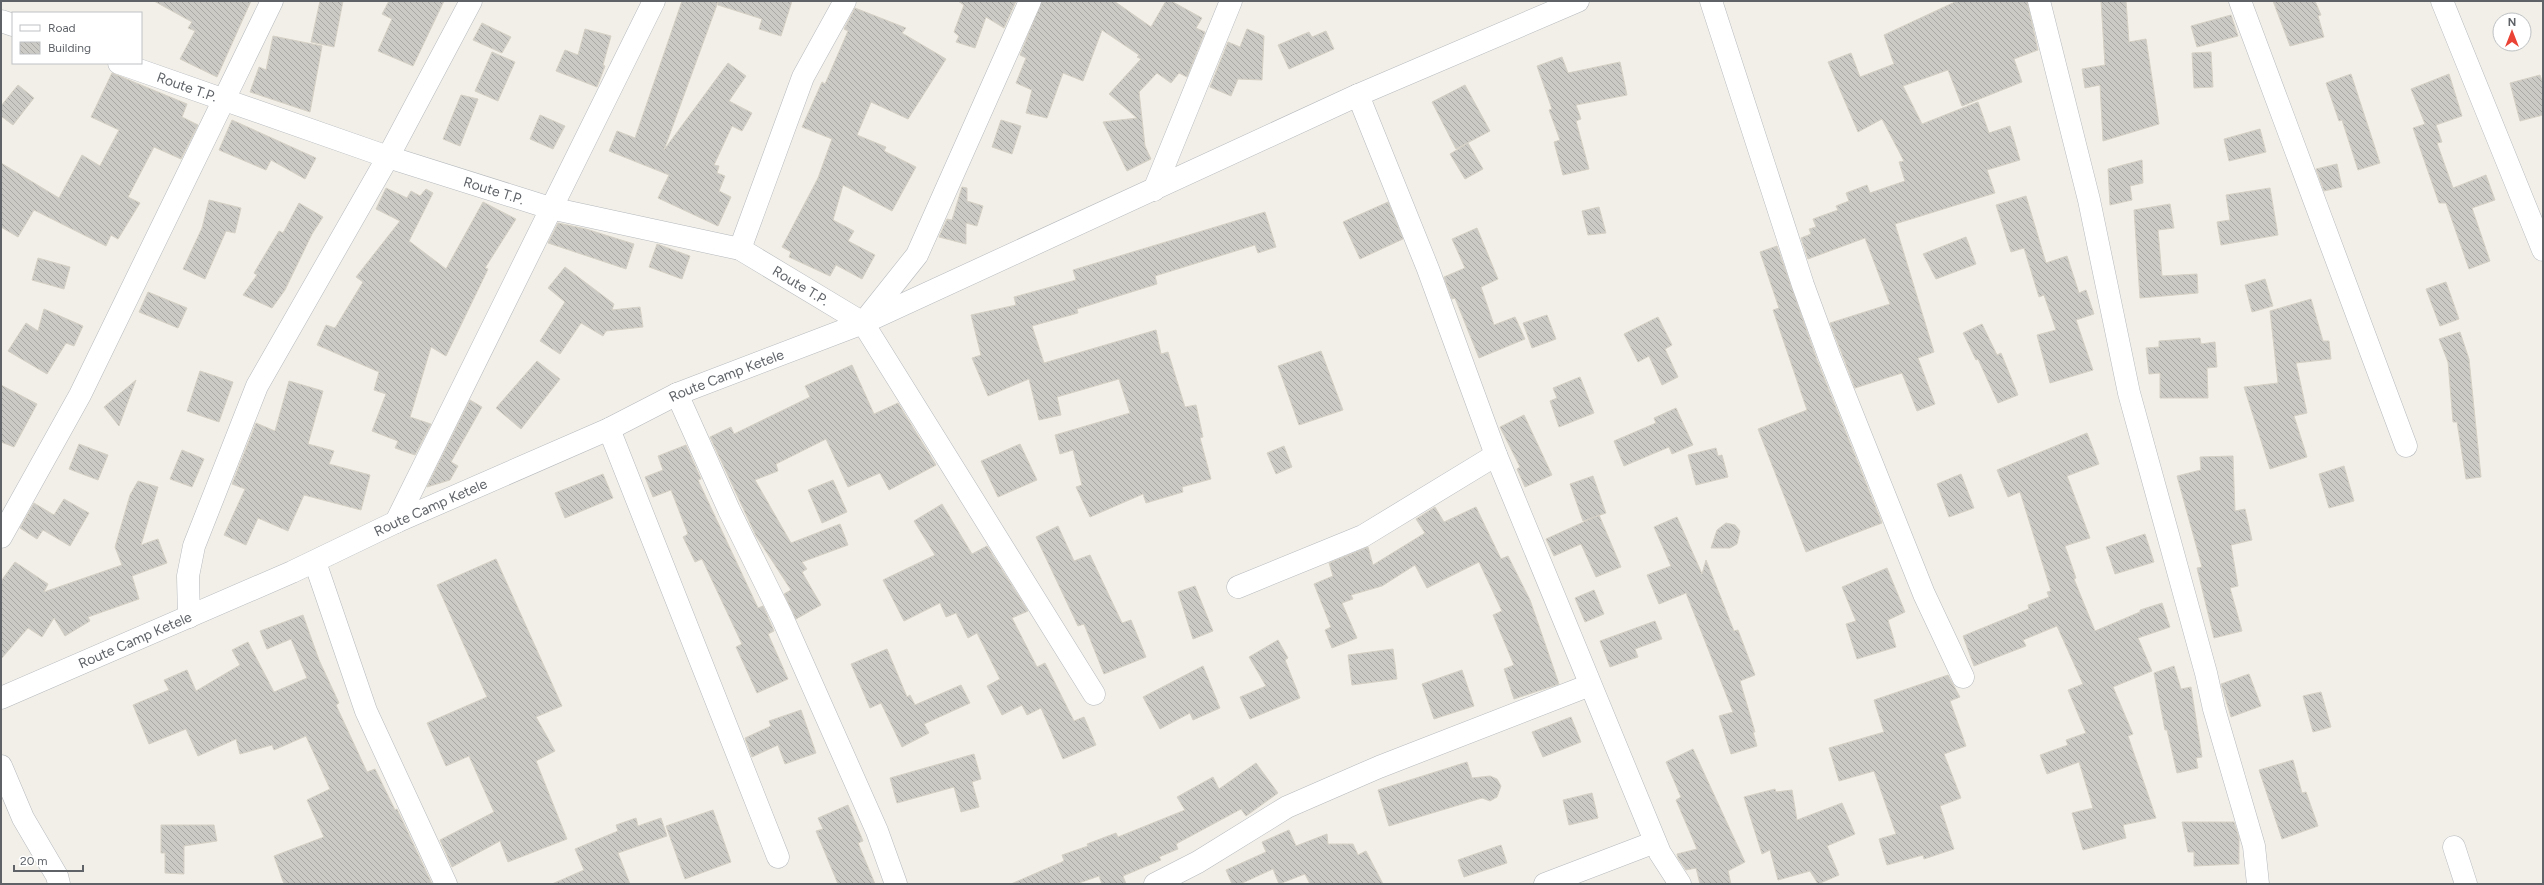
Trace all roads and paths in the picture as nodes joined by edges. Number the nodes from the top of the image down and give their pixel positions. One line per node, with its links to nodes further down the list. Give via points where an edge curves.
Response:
1 (272, 1): 16 (street)
2 (471, 1): 17 (street)
3 (654, 1): 19 (street)
4 (845, 1): 20 (street, via 803,77)
5 (1030, 1): 22 (street, via 917,255)
6 (1232, 1): 18 (street)
7 (1578, 1): 15 (street, Route Camp Ketele)
8 (1711, 1): 32 (street, via 1803,285 1924,594)
9 (2039, 1): 46 (street, via 2090,200 2129,393 2214,709 2254,846)
10 (2240, 1): 25 (street)
11 (2442, 1): 21 (street)
12 (1, 21): 13 (street)
13 (12, 25)
14 (122, 64): 16 (street, Route T.P.)
15 (1358, 95): 18 (street, Route Camp Ketele); 26 (street, via 1428,269)
16 (224, 101): 17 (street, Route T.P.); 28 (street, via 80,395)
17 (388, 157): 19 (street, Route T.P.); 31 (street, via 257,386 194,546 188,576)
18 (1154, 190): 22 (street, Route Camp Ketele)
19 (550, 208): 20 (street, Route T.P.); 27 (street)
20 (740, 249): 22 (street, Route T.P.)
21 (2543, 250)
22 (863, 323): 23 (street, Route Camp Ketele); 34 (street)
23 (677, 394): 24 (street, Route Camp Ketele); 42 (street, via 729,510 782,617 877,831)
24 (609, 429): 27 (street, Route Camp Ketele); 39 (street)
25 (2406, 446)
26 (1496, 455): 30 (street, via 1364,536); 33 (street)
27 (396, 522): 29 (street, Route Camp Ketele)
28 (1, 537)
29 (315, 562): 31 (street, Route Camp Ketele); 41 (street, via 366,711)
30 (1238, 587)
31 (189, 617): 35 (street, Route Camp Ketele)
32 (1962, 677)
33 (1590, 685): 37 (street); 43 (street, via 1379,767 1287,807 1198,862)
34 (1094, 694)
35 (1, 698)
36 (1, 766): 40 (street, via 23,818 57,876)
37 (1656, 842): 44 (street); 45 (street)
38 (2454, 847): 47 (street)
39 (778, 857)
40 (59, 884)
41 (446, 884)
42 (896, 884)
43 (1155, 884)
44 (1545, 884)
45 (1680, 884)
46 (2258, 884)
47 (2466, 884)

